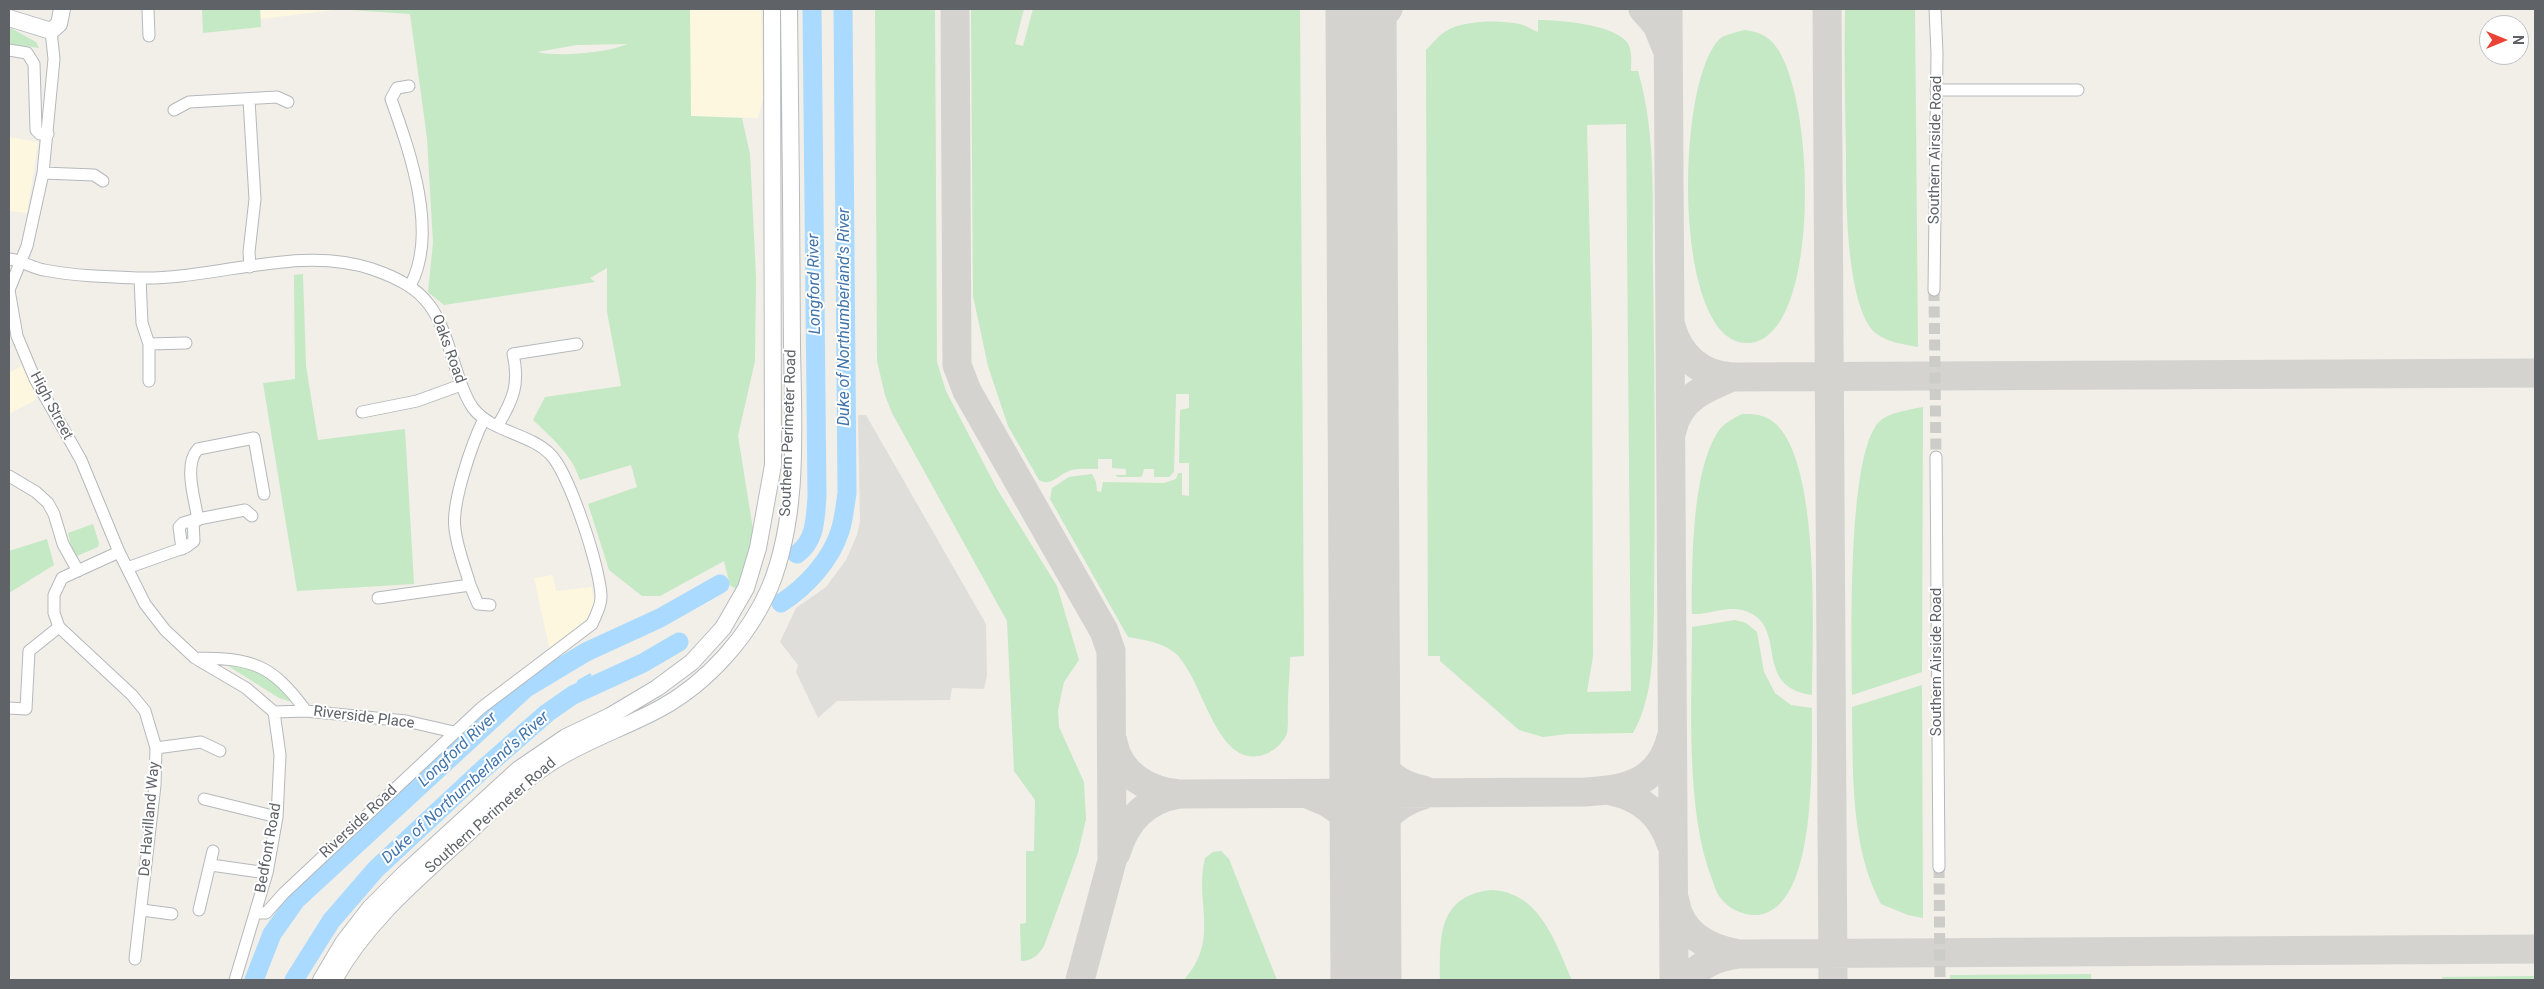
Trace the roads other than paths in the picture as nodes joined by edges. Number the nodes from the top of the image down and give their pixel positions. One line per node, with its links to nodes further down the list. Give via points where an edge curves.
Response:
1 (62, 9): 7 (street, via 59,24)
2 (148, 9): 8 (street)
3 (772, 9): 67 (street, Southern Perimeter Road, via 773,465 758,548 746,588 723,628 692,662 657,688 566,737 518,769 404,874 370,908 343,943)
4 (789, 9): 68 (street, Southern Perimeter Road, via 791,476 782,548 756,617 708,674 664,707 559,757 530,779 377,919)
5 (1935, 9): 11 (street, Southern Airside Road)
6 (9, 18): 7 (street)
7 (51, 31): 16 (street, High Street, via 54,58)
8 (149, 36)
9 (9, 50): 16 (street, via 27,53 34,64 36,130 40,134)
10 (409, 86): 22 (street, via 397,88 391,99 413,165 420,210 422,253)
11 (1936, 90): 12 (street); 23 (street, Southern Airside Road)
12 (2078, 90)
13 (249, 100): 14 (street, via 277,97); 15 (street, via 188,102); 20 (street, via 255,199)
14 (288, 102)
15 (174, 110)
16 (48, 134): 17 (street, High Street)
17 (43, 173): 18 (street, via 94,174); 19 (street, High Street, via 34,218)
18 (103, 181)
19 (14, 261): 21 (street, Oaks Road, via 43,270); 24 (street, High Street, via 9,290)
20 (250, 267): 21 (street, Oaks Road); 22 (street, Oaks Road, via 317,261 351,264)
21 (140, 278): 27 (street, via 142,322)
22 (410, 286): 31 (street, Oaks Road, via 421,294 440,320)
23 (1934, 290)
24 (12, 327): 40 (street, High Street, via 35,379 81,460)
25 (511, 342): 29 (street)
26 (186, 343): 27 (street)
27 (149, 344): 30 (street)
28 (578, 344): 29 (street)
29 (513, 354): 34 (street, via 516,390)
30 (149, 381)
31 (461, 385): 32 (street, via 417,401); 33 (street, Oaks Road, via 470,405)
32 (362, 412)
33 (484, 419): 34 (street, Oaks Road); 43 (street, via 455,508 455,529)
34 (498, 425): 46 (street, Oaks Road, via 552,455 567,480 592,558 600,594)
35 (1936, 457): 59 (street, Southern Airside Road)
36 (9, 476): 42 (street, via 48,503 63,544)
37 (264, 494): 39 (street, via 254,438 198,449 192,456 191,472)
38 (252, 516): 39 (street, via 245,510)
39 (196, 520): 41 (street, via 194,541 182,549)
40 (119, 552): 41 (street, High Street); 42 (street)
41 (127, 568): 48 (street, High Street, via 144,604 165,630)
42 (78, 571): 47 (street, via 62,578 55,590 54,607)
43 (470, 585): 44 (street); 45 (street, via 478,604)
44 (378, 598)
45 (490, 605)
46 (598, 612): 52 (street, Riverside Road, via 592,624)
47 (60, 627): 49 (street, via 29,651 26,709); 53 (street, De Havilland Way, via 145,711)
48 (195, 658): 50 (street, via 256,664 282,681); 51 (street, High Street, via 246,688)
49 (9, 708)
50 (306, 711): 51 (street, Riverside Place); 52 (street, Riverside Place, via 406,721)
51 (274, 712): 56 (street, Bedfont Road, via 280,755)
52 (454, 732): 63 (street, Riverside Road, via 284,892 266,913)
53 (156, 748): 54 (street, via 201,742); 61 (street, De Havilland Way)
54 (220, 751)
55 (204, 800): 56 (street)
56 (277, 817): 60 (street, Bedfont Road)
57 (213, 851): 58 (street)
58 (211, 866): 60 (street); 62 (street)
59 (1939, 867)
60 (267, 873): 63 (street, Bedfont Road)
61 (142, 910): 64 (street); 65 (street, De Havilland Way)
62 (199, 910)
63 (256, 913): 66 (street, Bedfont Road)
64 (172, 914)
65 (135, 959)
66 (235, 980)
67 (321, 980)
68 (334, 980)

